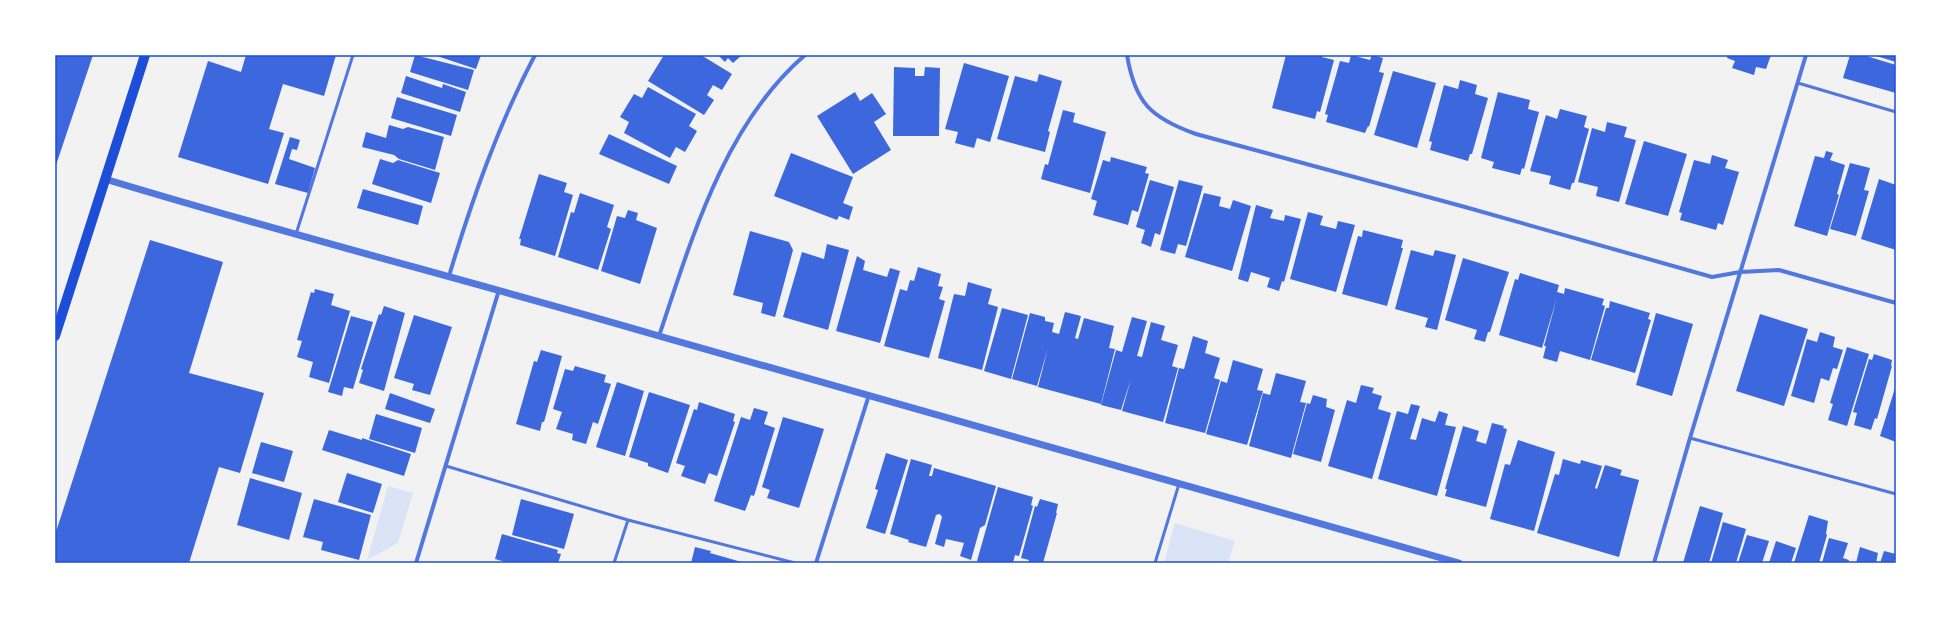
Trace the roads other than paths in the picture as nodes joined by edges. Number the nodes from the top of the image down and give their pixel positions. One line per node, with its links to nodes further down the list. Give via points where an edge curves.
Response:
1 (145, 55): 9 (main road)
2 (353, 55): 10 (lane)
3 (535, 55): 12 (street, via 516,90 499,131)
4 (805, 55): 16 (street, via 790,68 765,99 737,140 695,229)
5 (1127, 55): 11 (street, via 1136,91 1148,107 1159,118 1196,134 1712,277)
6 (1806, 55): 7 (street)
7 (1798, 83): 8 (lane); 11 (street)
8 (1896, 112)
9 (106, 179): 10 (street); 15 (main road)
10 (296, 236): 12 (street)
11 (1740, 272): 14 (street, via 1778,270); 18 (street)
12 (449, 276): 13 (street)
13 (499, 290): 16 (street); 19 (street)
14 (1896, 303)
15 (55, 336)
16 (659, 336): 17 (street)
17 (869, 395): 20 (street); 26 (street)
18 (1690, 438): 21 (lane); 29 (street)
19 (446, 466): 22 (lane); 23 (street)
20 (1179, 484): 27 (lane); 28 (street)
21 (1896, 494)
22 (628, 520): 24 (lane); 25 (lane)
23 (416, 563)
24 (614, 563)
25 (795, 563)
26 (816, 563)
27 (1155, 563)
28 (1459, 563)
29 (1654, 563)

